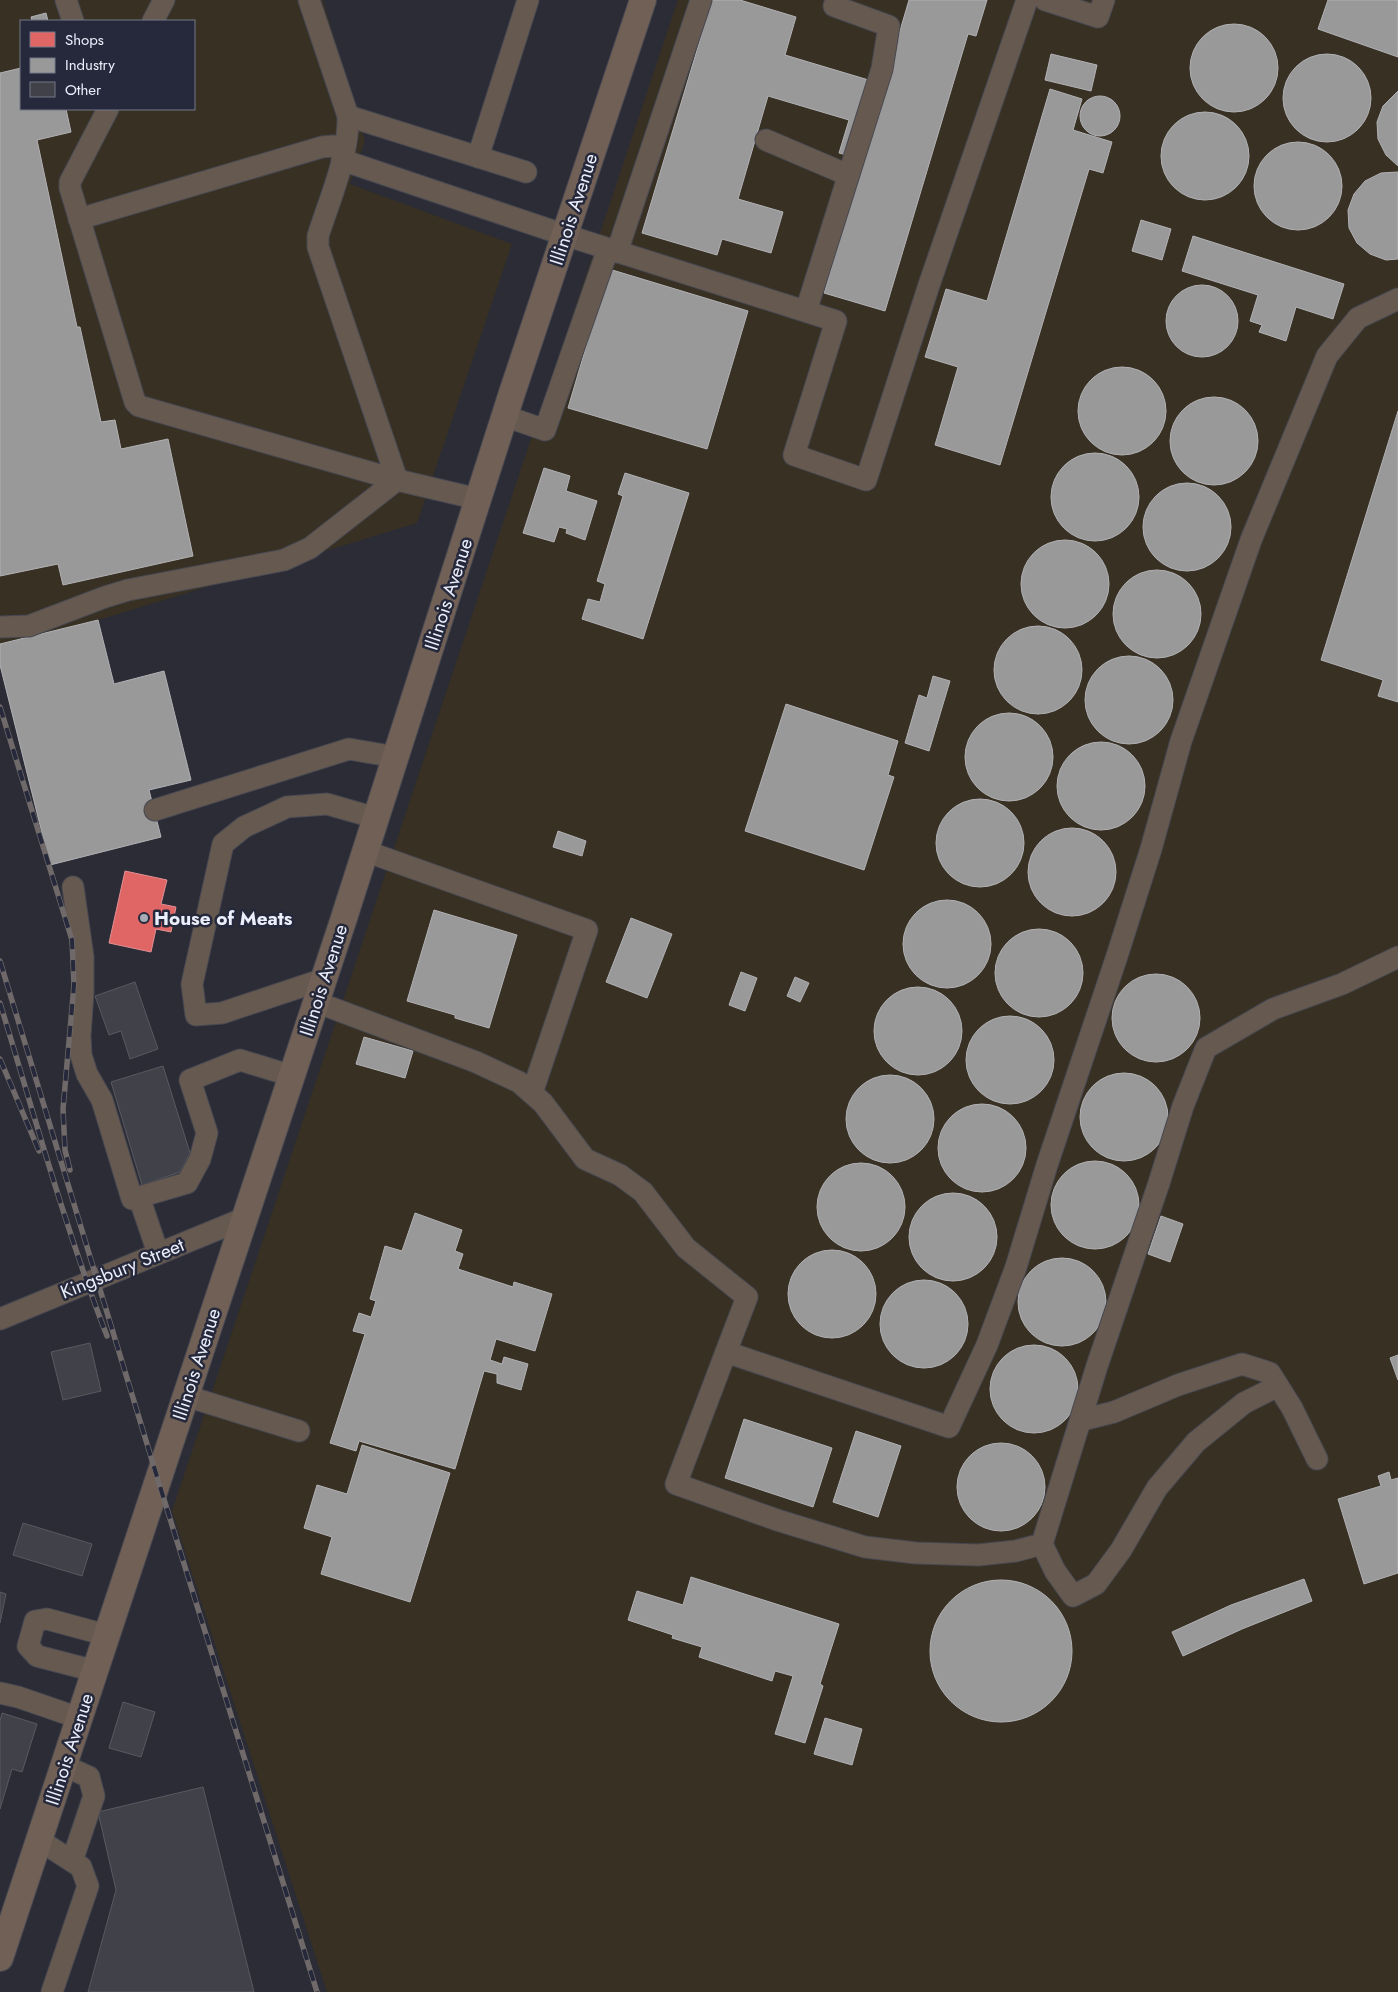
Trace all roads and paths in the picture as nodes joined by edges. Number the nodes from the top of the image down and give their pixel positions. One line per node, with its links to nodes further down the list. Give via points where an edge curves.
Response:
1 (66, 0): 11 (street)
2 (164, 0): 12 (street)
3 (308, 0): 14 (street)
4 (528, 0): 17 (street)
5 (643, 0): 21 (main road, Illinois Avenue)
6 (701, 0): 22 (street)
7 (1027, 0): 24 (street, via 866,480 794,455 836,321)
8 (1045, 0): 9 (street, via 1098,17)
9 (1104, 0)
10 (829, 2): 19 (street, via 889,26 882,69)
11 (73, 20)
12 (154, 20)
13 (104, 112): 20 (street, via 70,182)
14 (348, 116): 16 (street); 17 (street)
15 (766, 140): 19 (street)
16 (343, 155): 20 (street, via 333,146 322,147); 21 (street); 26 (street, via 318,236 318,248)
17 (478, 157): 18 (street)
18 (526, 172)
19 (848, 175): 24 (street)
20 (79, 219): 26 (street, via 134,402)
21 (565, 235): 22 (street); 25 (main road, Illinois Avenue)
22 (613, 250): 24 (street); 25 (street, via 545,430)
23 (1398, 299): 42 (street, via 1358,318 1327,356 1250,540 1181,741 1118,956 1016,1267 986,1345 949,1426)
24 (806, 311)
25 (505, 416): 27 (main road, Illinois Avenue)
26 (397, 480): 27 (street); 28 (street, via 310,548 284,560 128,590 29,626)
27 (478, 499): 29 (main road, Illinois Avenue)
28 (0, 627)
29 (396, 757): 30 (street, via 349,749); 31 (main road, Illinois Avenue)
30 (154, 810)
31 (376, 818): 32 (main road, Illinois Avenue); 35 (street, via 327,804 287,807 244,827 223,844 192,984 196,1015 222,1013)
32 (365, 851): 35 (main road, Illinois Avenue); 37 (street, via 586,930)
33 (73, 887): 38 (street, via 83,956 81,1055 87,1074 102,1100 132,1199)
34 (1398, 957): 45 (street, via 1342,984 1273,1009 1206,1048 1183,1106)
35 (320, 990): 36 (main road, Illinois Avenue); 37 (street, via 507,1075)
36 (292, 1076): 38 (street, via 240,1060 190,1080 207,1134 200,1159 187,1182); 39 (main road, Illinois Avenue)
37 (532, 1093): 42 (street, via 544,1103 585,1160 620,1175 643,1192 686,1248 747,1297)
38 (139, 1197): 40 (street)
39 (245, 1218): 40 (street, Kingsbury Street); 44 (main road, Illinois Avenue)
40 (158, 1253): 41 (street, Kingsbury Street)
41 (0, 1319)
42 (726, 1352): 48 (street, via 676,1484 865,1547 978,1555)
43 (1278, 1386): 45 (street, via 1270,1373 1242,1364 1178,1385 1114,1412); 47 (street); 48 (street, via 1244,1403 1196,1442 1157,1488 1121,1550 1096,1584 1073,1596 1055,1571)
44 (186, 1396): 46 (street); 49 (main road, Illinois Avenue)
45 (1082, 1420): 48 (street)
46 (299, 1431)
47 (1317, 1459)
48 (1042, 1544)
49 (106, 1636): 50 (main road, Illinois Avenue); 50 (street, via 46,1619 35,1621 28,1646 36,1656)
50 (95, 1670): 52 (main road, Illinois Avenue)
51 (0, 1693): 52 (street)
52 (79, 1718): 53 (main road, Illinois Avenue)
53 (64, 1765): 54 (main road, Illinois Avenue); 55 (street, via 89,1777 94,1796)
54 (39, 1840): 55 (street); 56 (main road, Illinois Avenue)
55 (72, 1861): 58 (street, via 81,1867 88,1886)
56 (6, 1918): 57 (main road, Illinois Avenue)
57 (0, 1958)
58 (52, 1992)

